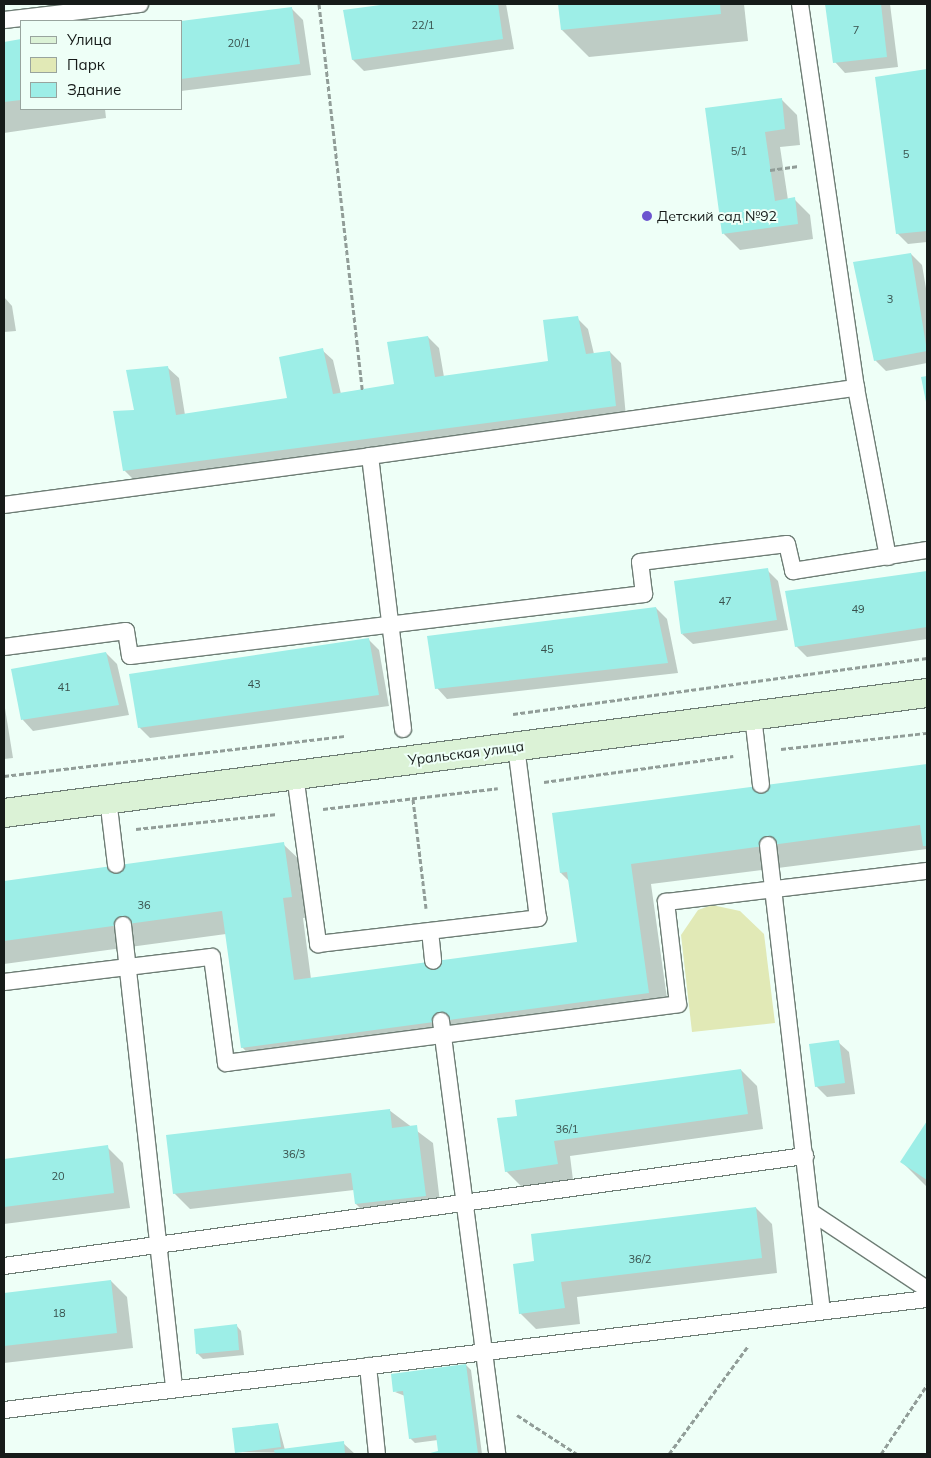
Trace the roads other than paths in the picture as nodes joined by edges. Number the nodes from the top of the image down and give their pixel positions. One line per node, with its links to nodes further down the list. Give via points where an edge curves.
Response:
1 (140, 4): 3 (lane)
2 (800, 4): 4 (lane)
3 (4, 20)
4 (856, 388): 5 (lane); 8 (lane)
5 (370, 456): 6 (lane); 9 (lane)
6 (4, 505)
7 (927, 550): 8 (lane)
8 (888, 557): 9 (lane, via 793,571 787,544 640,562 644,594)
9 (392, 624): 10 (lane, via 130,656 126,631); 13 (lane)
10 (4, 647)
11 (927, 693): 12 (street, Уральская улица)
12 (753, 716): 14 (street, Уральская улица); 16 (lane)
13 (403, 729)
14 (516, 747): 15 (street, Уральская улица); 24 (lane, via 538,918)
15 (295, 775): 17 (street, Уральская улица); 24 (lane, via 318,944)
16 (761, 786)
17 (108, 799): 18 (street, Уральская улица); 20 (lane)
18 (4, 813)
19 (768, 845): 22 (lane)
20 (116, 865)
21 (927, 871): 22 (lane)
22 (774, 889): 28 (lane, via 666,902 678,1004); 29 (lane)
23 (122, 925): 26 (lane)
24 (430, 931): 25 (lane)
25 (434, 961)
26 (127, 968): 27 (lane); 28 (lane, via 212,957 226,1063); 32 (lane)
27 (4, 982)
28 (442, 1028): 30 (lane)
29 (805, 1156): 30 (lane); 31 (lane)
30 (465, 1203): 32 (lane); 37 (lane)
31 (811, 1212): 34 (lane); 36 (lane)
32 (158, 1245): 33 (lane); 39 (lane)
33 (4, 1266)
34 (927, 1289)
35 (927, 1299): 36 (lane)
36 (822, 1311): 37 (lane)
37 (484, 1352): 38 (lane); 42 (lane)
38 (368, 1366): 39 (lane); 41 (lane)
39 (174, 1389): 40 (lane)
40 (4, 1410)
41 (377, 1454)
42 (497, 1454)

